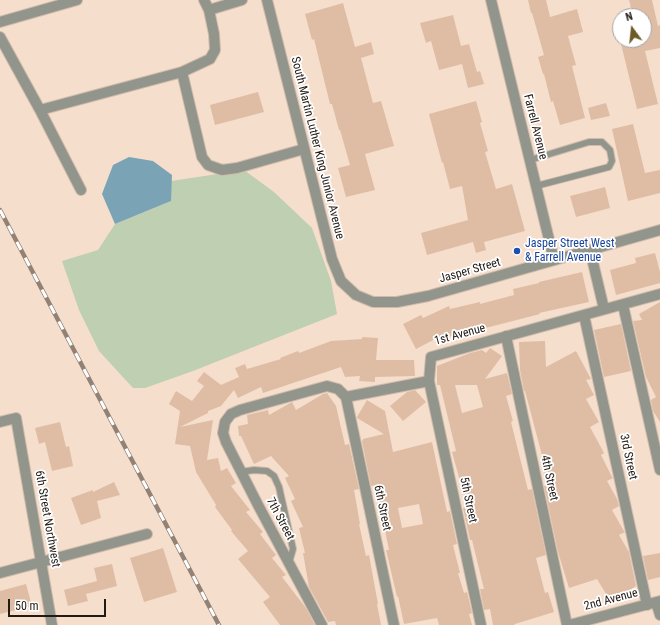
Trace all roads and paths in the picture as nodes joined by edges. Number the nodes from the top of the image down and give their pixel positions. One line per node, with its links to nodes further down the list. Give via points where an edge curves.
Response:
1 (77, 0): 7 (street)
2 (204, 0): 6 (street)
3 (242, 0): 6 (street)
4 (267, 0): 11 (street, South Martin Luther King Junior Avenue)
5 (490, 0): 12 (street, Farrell Avenue)
6 (209, 10): 9 (street, via 215,50 210,59)
7 (0, 22)
8 (0, 37): 10 (street)
9 (182, 72): 10 (street); 11 (street, via 202,157 208,165 222,170 237,168)
10 (40, 110): 14 (street)
11 (304, 149): 19 (street, South Martin Luther King Junior Avenue, via 332,259 342,281)
12 (530, 160): 13 (street, Farrell Avenue); 13 (lane, via 589,142 602,142 610,150 610,167)
13 (536, 186): 17 (street, Farrell Avenue)
14 (81, 190)
15 (660, 230): 16 (street, Jasper Street)
16 (590, 250): 17 (street, Jasper Street); 21 (street)
17 (554, 260): 19 (street, Jasper Street, via 428,296 397,302 372,302)
18 (660, 294): 20 (street, 1st Avenue)
19 (356, 295)
20 (623, 305): 21 (street, 1st Avenue); 27 (street)
21 (604, 309): 22 (street, 1st Avenue)
22 (584, 315): 23 (street, 1st Avenue); 33 (street, 3rd Street)
23 (506, 336): 24 (street, 1st Avenue, via 431,357); 39 (street, 4th Street)
24 (429, 381): 25 (street); 38 (street, 5th Street)
25 (346, 397): 28 (street, 7th Street, via 338,389 327,386 231,414 225,422 223,433); 37 (street, 6th Street)
26 (0, 422): 30 (street, 6th Street Northwest, via 16,418)
27 (660, 470)
28 (241, 472): 31 (street, 7th Street); 31 (lane, via 267,471 274,476 279,487 293,549)
29 (147, 534): 30 (street)
30 (41, 561): 32 (street); 35 (street, 6th Street Northwest)
31 (289, 563): 36 (street, 7th Street)
32 (0, 573)
33 (654, 602): 34 (street, 3rd Street); 39 (street, 2nd Avenue)
34 (660, 616)
35 (52, 625)
36 (322, 625)
37 (394, 625)
38 (481, 625)
39 (568, 625)

